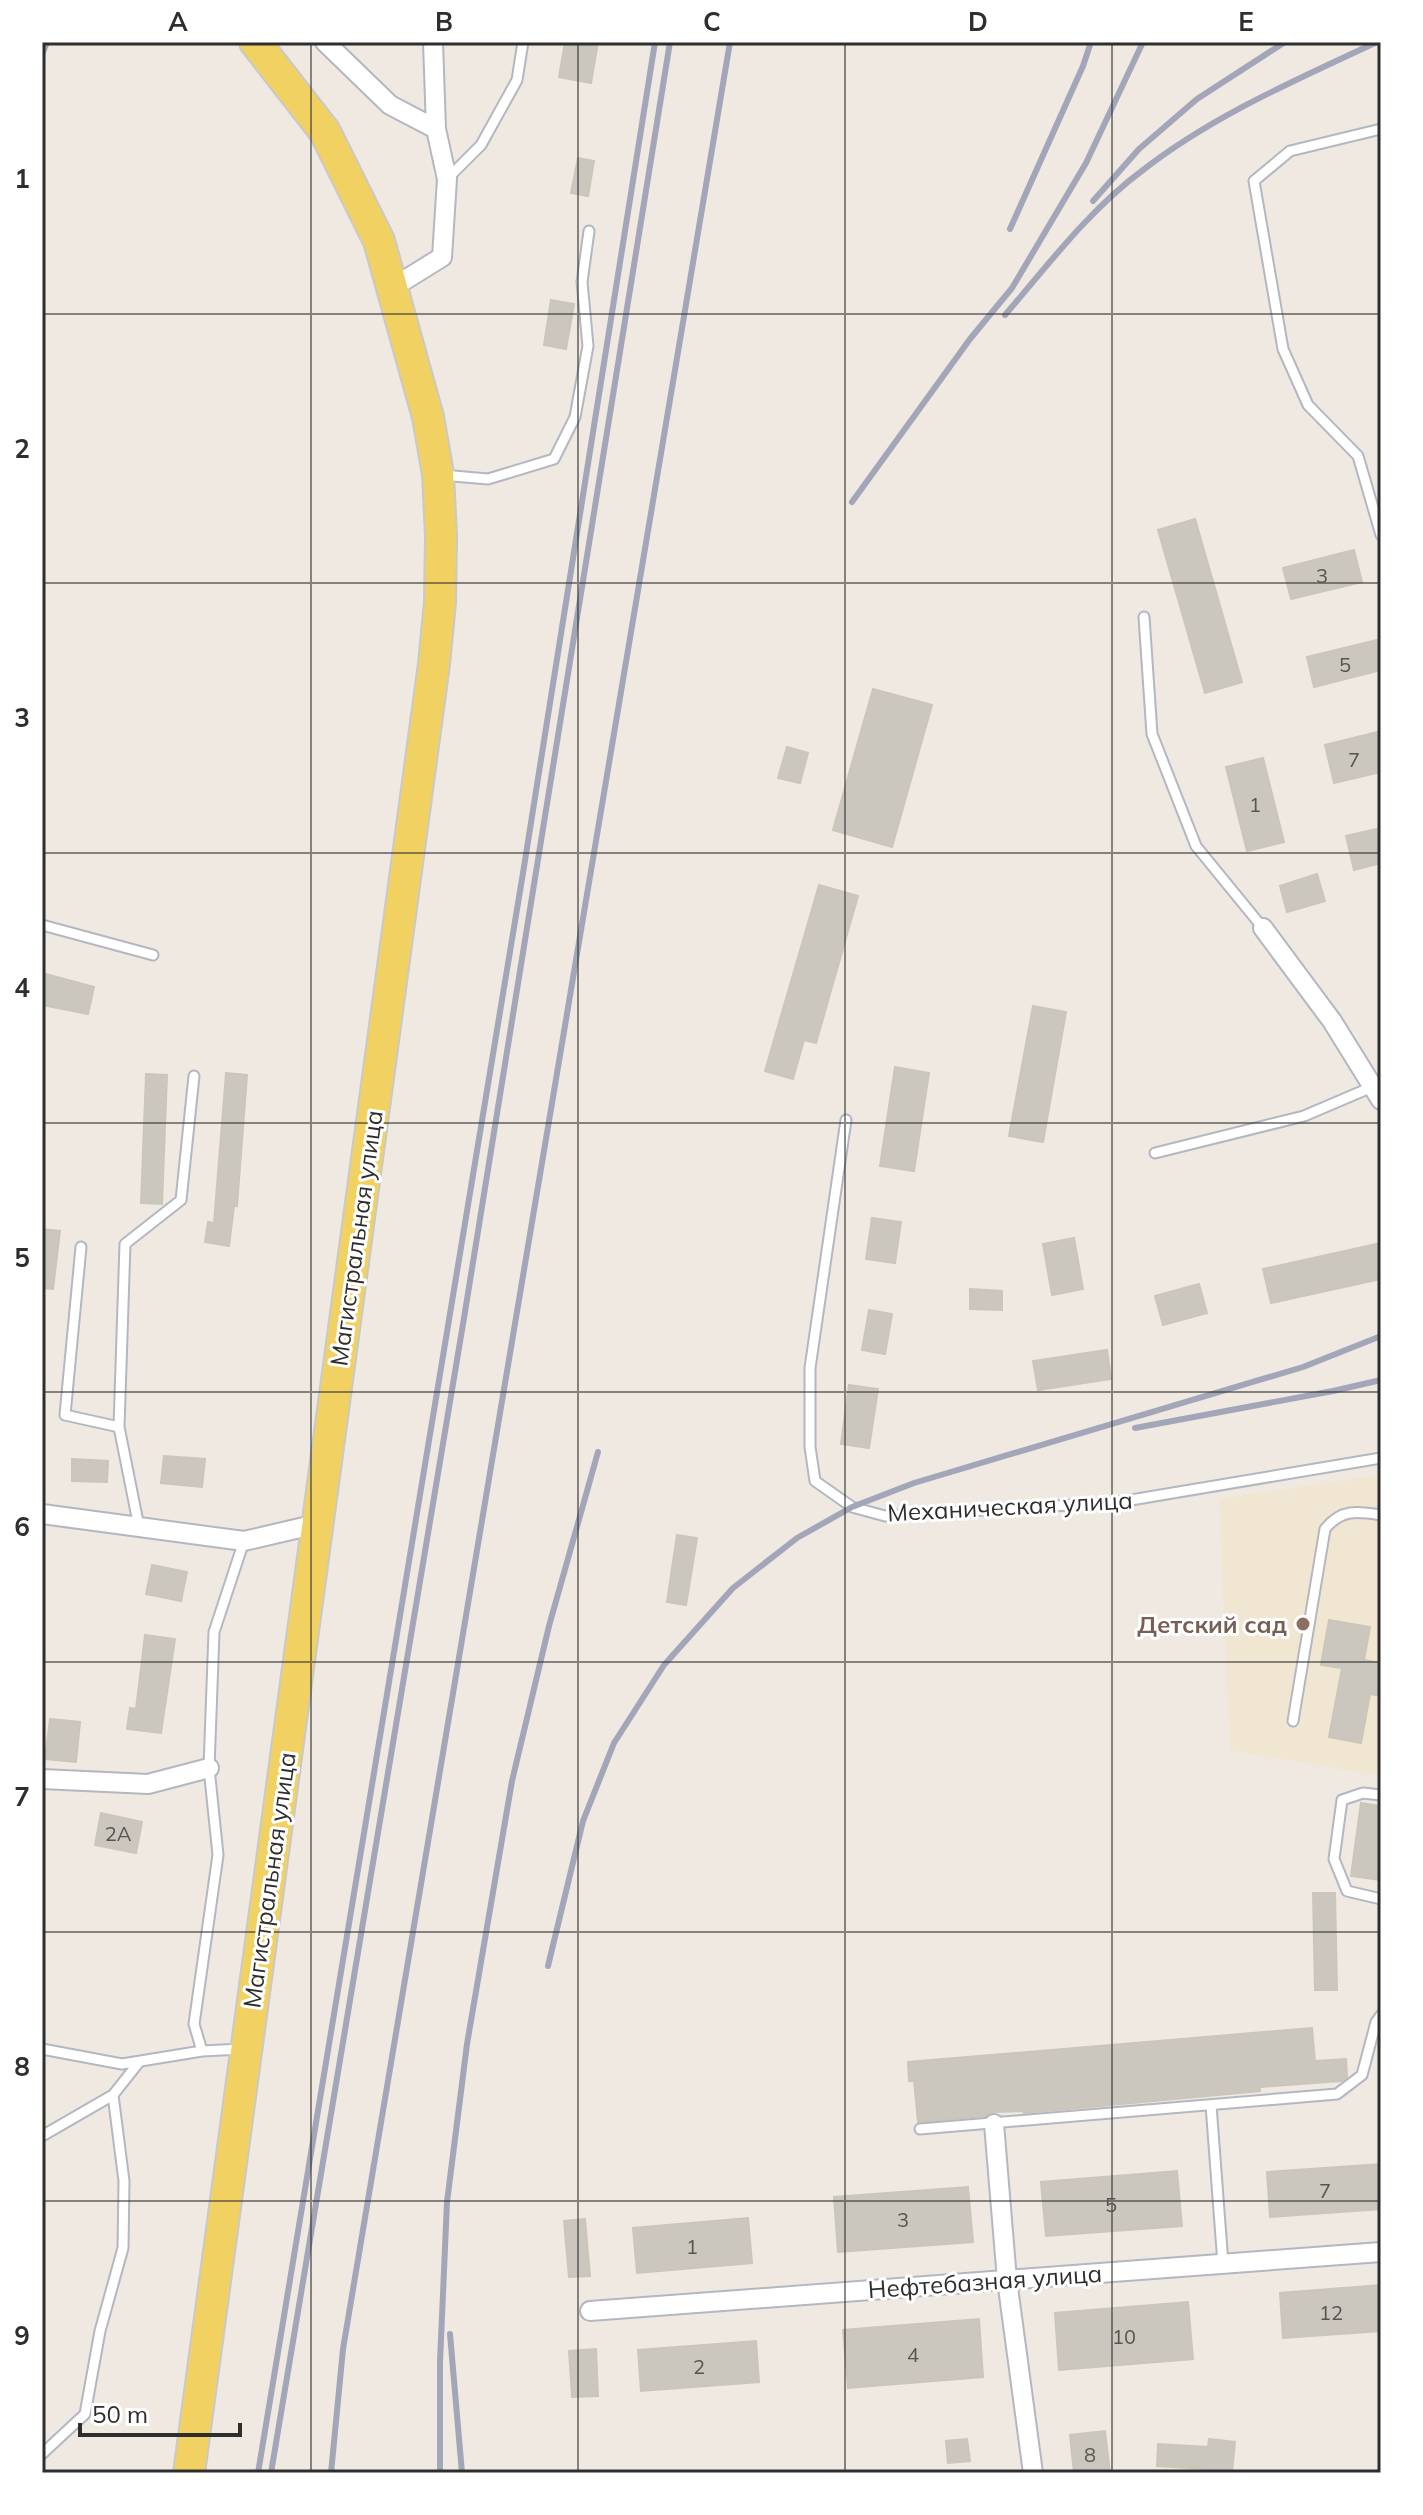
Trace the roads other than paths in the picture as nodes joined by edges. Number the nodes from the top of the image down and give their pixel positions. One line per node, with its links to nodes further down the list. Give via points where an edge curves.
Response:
1 (255, 42): 9 (main road, Магистральная улица, via 325,132 379,241)
2 (325, 42): 5 (street, via 390,105)
3 (433, 42): 5 (street)
4 (523, 42): 7 (lane, via 517,80 481,145)
5 (436, 129): 7 (street)
6 (1381, 129): 11 (lane, via 1290,151 1254,181 1283,349 1308,405 1358,456)
7 (447, 179): 9 (street, via 442,257)
8 (589, 231): 10 (lane, via 582,282 588,346 575,417 554,459 488,479)
9 (392, 288): 10 (main road, Магистральная улица)
10 (438, 474): 25 (main road, Магистральная улица, via 441,549 434,664)
11 (1381, 535)
12 (1144, 617): 14 (lane, via 1152,734 1196,846)
13 (42, 925): 15 (lane)
14 (1263, 928): 17 (street, via 1332,1021)
15 (153, 955)
16 (194, 1076): 21 (lane, via 181,1200 125,1244)
17 (1376, 1093): 19 (lane)
18 (846, 1120): 22 (lane, Механическая улица, via 810,1368 810,1447 815,1481 852,1507 885,1516 1119,1502)
19 (1155, 1153)
20 (81, 1247): 21 (lane, via 65,1415)
21 (119, 1427): 26 (lane)
22 (1381, 1458)
23 (42, 1514): 26 (street)
24 (1381, 1515): 28 (lane, via 1350,1512 1334,1518 1325,1529)
25 (317, 1524): 27 (street); 35 (main road, Магистральная улица)
26 (139, 1527): 27 (street)
27 (244, 1541): 29 (lane, via 214,1632)
28 (1293, 1721)
29 (209, 1768): 30 (street, via 148,1784); 36 (lane, via 218,1855 194,2024)
30 (42, 1779)
31 (1381, 1795): 32 (lane, via 1363,1793 1342,1800 1334,1859 1347,1891)
32 (1381, 1899)
33 (1381, 2015): 39 (lane, via 1362,2075 1337,2094)
34 (42, 2049): 37 (lane, via 122,2064)
35 (246, 2049): 36 (lane); 48 (main road, Магистральная улица)
36 (202, 2051): 37 (lane)
37 (140, 2061): 38 (lane)
38 (113, 2095): 42 (lane); 47 (lane, via 124,2181 123,2248 85,2414)
39 (1211, 2105): 40 (lane); 44 (lane)
40 (994, 2124): 41 (lane); 45 (street)
41 (920, 2129)
42 (42, 2136)
43 (1381, 2252): 44 (street, Нефтебазная улица)
44 (1223, 2264): 45 (street, Нефтебазная улица)
45 (1007, 2280): 46 (street, Нефтебазная улица); 49 (street)
46 (590, 2311)
47 (42, 2454)
48 (189, 2473)
49 (1033, 2473)

